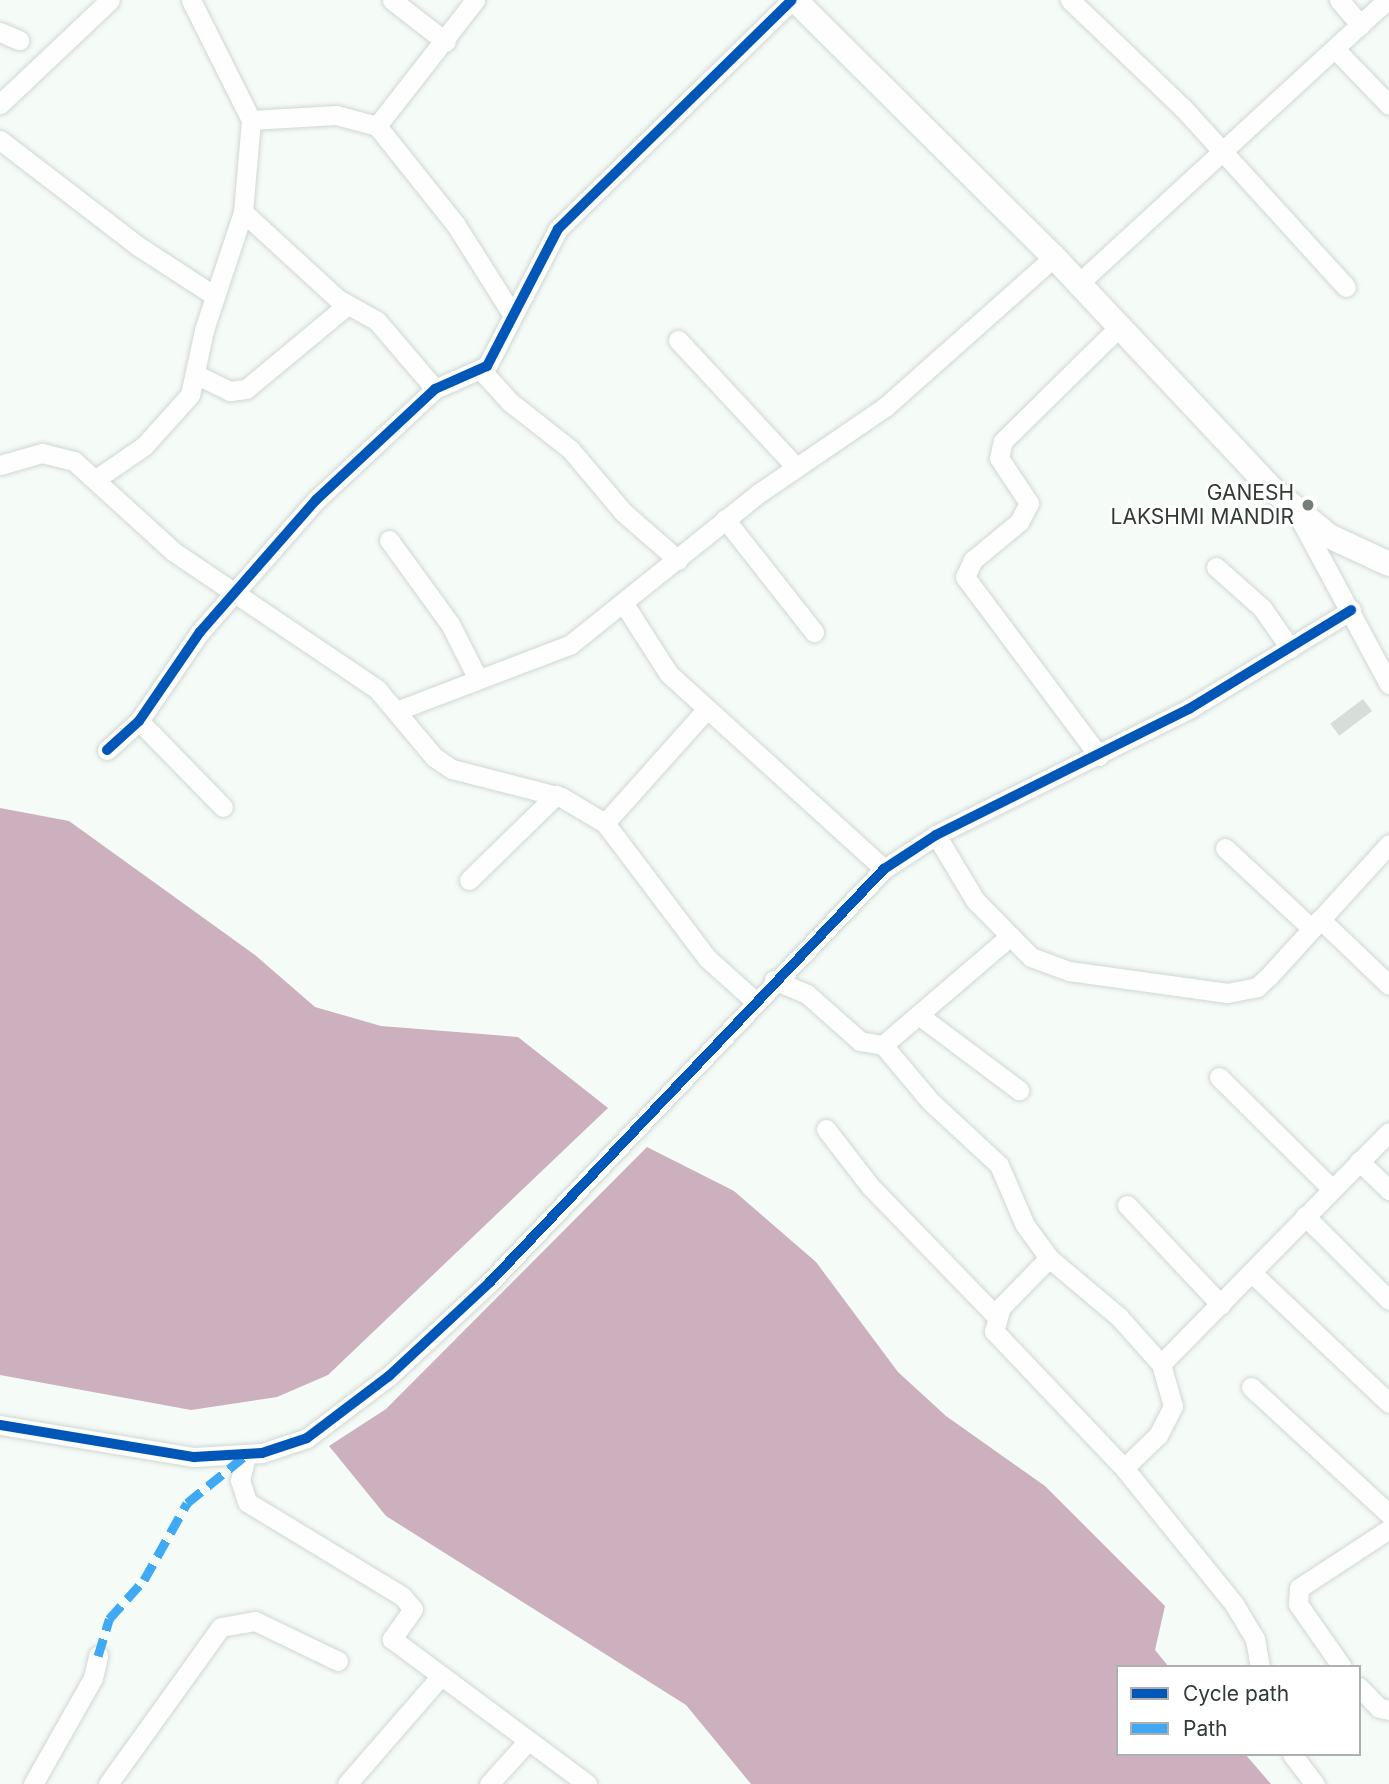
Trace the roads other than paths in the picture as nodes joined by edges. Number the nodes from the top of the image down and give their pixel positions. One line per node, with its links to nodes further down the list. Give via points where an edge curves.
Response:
1 (110, 0): 14 (street)
2 (191, 0): 16 (street)
3 (391, 0): 12 (street)
4 (475, 0): 12 (street)
5 (793, 0): 21 (main road); 26 (street, via 565,221)
6 (1070, 0): 19 (street)
7 (1339, 0): 9 (street)
8 (1387, 0): 9 (street)
9 (1361, 25): 13 (street)
10 (0, 32): 11 (street)
11 (19, 40)
12 (446, 42): 17 (street)
13 (1335, 49): 15 (street); 19 (street)
14 (0, 104)
15 (1389, 105)
16 (251, 120): 17 (street, via 336,115); 20 (street)
17 (377, 126): 26 (street, via 456,225)
18 (0, 140): 24 (street, via 138,246)
19 (1224, 155): 22 (street); 23 (street)
20 (243, 212): 24 (street); 25 (street)
21 (1054, 257): 22 (main road); 33 (street, via 886,407)
22 (1078, 284): 27 (main road)
23 (1346, 287)
24 (215, 296): 30 (street)
25 (347, 305): 30 (street, via 246,389 230,391); 31 (street, via 390,333)
26 (512, 314): 29 (street, via 493,358)
27 (1117, 329): 35 (main road); 52 (street, via 1003,441 999,458 1029,503 1019,522 973,561 965,577)
28 (678, 340): 33 (street)
29 (481, 370): 31 (street); 38 (street, via 510,402 570,449 623,512)
30 (197, 375): 34 (street, via 190,395 158,432)
31 (435, 389): 41 (street, via 316,500)
32 (0, 465): 34 (street, via 29,454 57,455)
33 (796, 467): 36 (street)
34 (96, 479): 41 (street, via 174,552)
35 (1295, 510): 39 (main road, via 1329,536); 43 (street)
36 (725, 519): 38 (street); 44 (street)
37 (389, 540): 46 (street, via 450,624)
38 (678, 560): 42 (street)
39 (1388, 562)
40 (1216, 567): 45 (street, via 1262,608)
41 (237, 592): 49 (street, via 357,674); 50 (street, via 200,632)
42 (624, 604): 46 (street, via 552,654); 48 (street, via 654,654)
43 (1351, 610): 45 (street); 47 (street)
44 (814, 632)
45 (1290, 648): 52 (street)
46 (477, 677): 49 (street)
47 (1389, 684)
48 (706, 710): 55 (street); 59 (street, via 816,802)
49 (396, 711): 53 (street, via 433,757 452,769)
50 (139, 721): 51 (street); 54 (street)
51 (107, 750)
52 (1100, 756): 56 (street)
53 (556, 795): 55 (street); 60 (street)
54 (223, 807)
55 (605, 822): 65 (street, via 707,958)
56 (936, 835): 59 (street); 62 (street, via 963,883)
57 (1389, 844): 61 (street)
58 (1225, 848): 61 (street)
59 (884, 869): 63 (street)
60 (469, 880)
61 (1315, 923): 62 (street, via 1257,986 1227,993 1069,971 1031,957); 64 (street)
62 (1009, 937): 66 (street)
63 (774, 980): 65 (street); 67 (street, via 807,994 860,1041)
64 (1389, 985)
65 (756, 1002): 86 (street, via 490,1282 389,1376 307,1438)
66 (920, 1016): 67 (street); 69 (street)
67 (883, 1045): 77 (street, via 930,1101 999,1165 1026,1225)
68 (1219, 1077): 73 (street)
69 (1019, 1090)
70 (826, 1129): 81 (street, via 870,1185)
71 (1389, 1132): 72 (street)
72 (1359, 1161): 73 (street); 74 (street)
73 (1331, 1188): 76 (street)
74 (1389, 1191)
75 (1127, 1205): 80 (street)
76 (1305, 1216): 78 (street); 79 (street)
77 (1049, 1258): 81 (street); 82 (street, via 1111,1309)
78 (1252, 1273): 80 (street); 84 (street)
79 (1389, 1300)
80 (1221, 1305): 82 (street)
81 (995, 1315): 87 (street, via 999,1338)
82 (1161, 1364): 87 (street, via 1173,1406 1158,1435)
83 (1251, 1387): 88 (street)
84 (1389, 1403)
85 (0, 1425): 86 (street, via 164,1453)
86 (246, 1455): 94 (street, via 240,1480 247,1502 409,1602 414,1609 392,1639)
87 (1124, 1468): 92 (street, via 1247,1623)
88 (1389, 1514)
89 (1389, 1530): 93 (street, via 1299,1588 1298,1604)
90 (98, 1656): 99 (street, via 93,1678)
91 (338, 1661): 100 (street, via 255,1621 221,1628)
92 (1259, 1665)
93 (1341, 1665)
94 (441, 1676): 97 (street); 101 (street)
95 (1361, 1689): 96 (street, via 1379,1708)
96 (1389, 1710)
97 (527, 1742): 102 (street); 103 (street)
98 (1294, 1756): 104 (street)
99 (33, 1784)
100 (108, 1784)
101 (347, 1784)
102 (489, 1784)
103 (587, 1784)
104 (1315, 1784)

